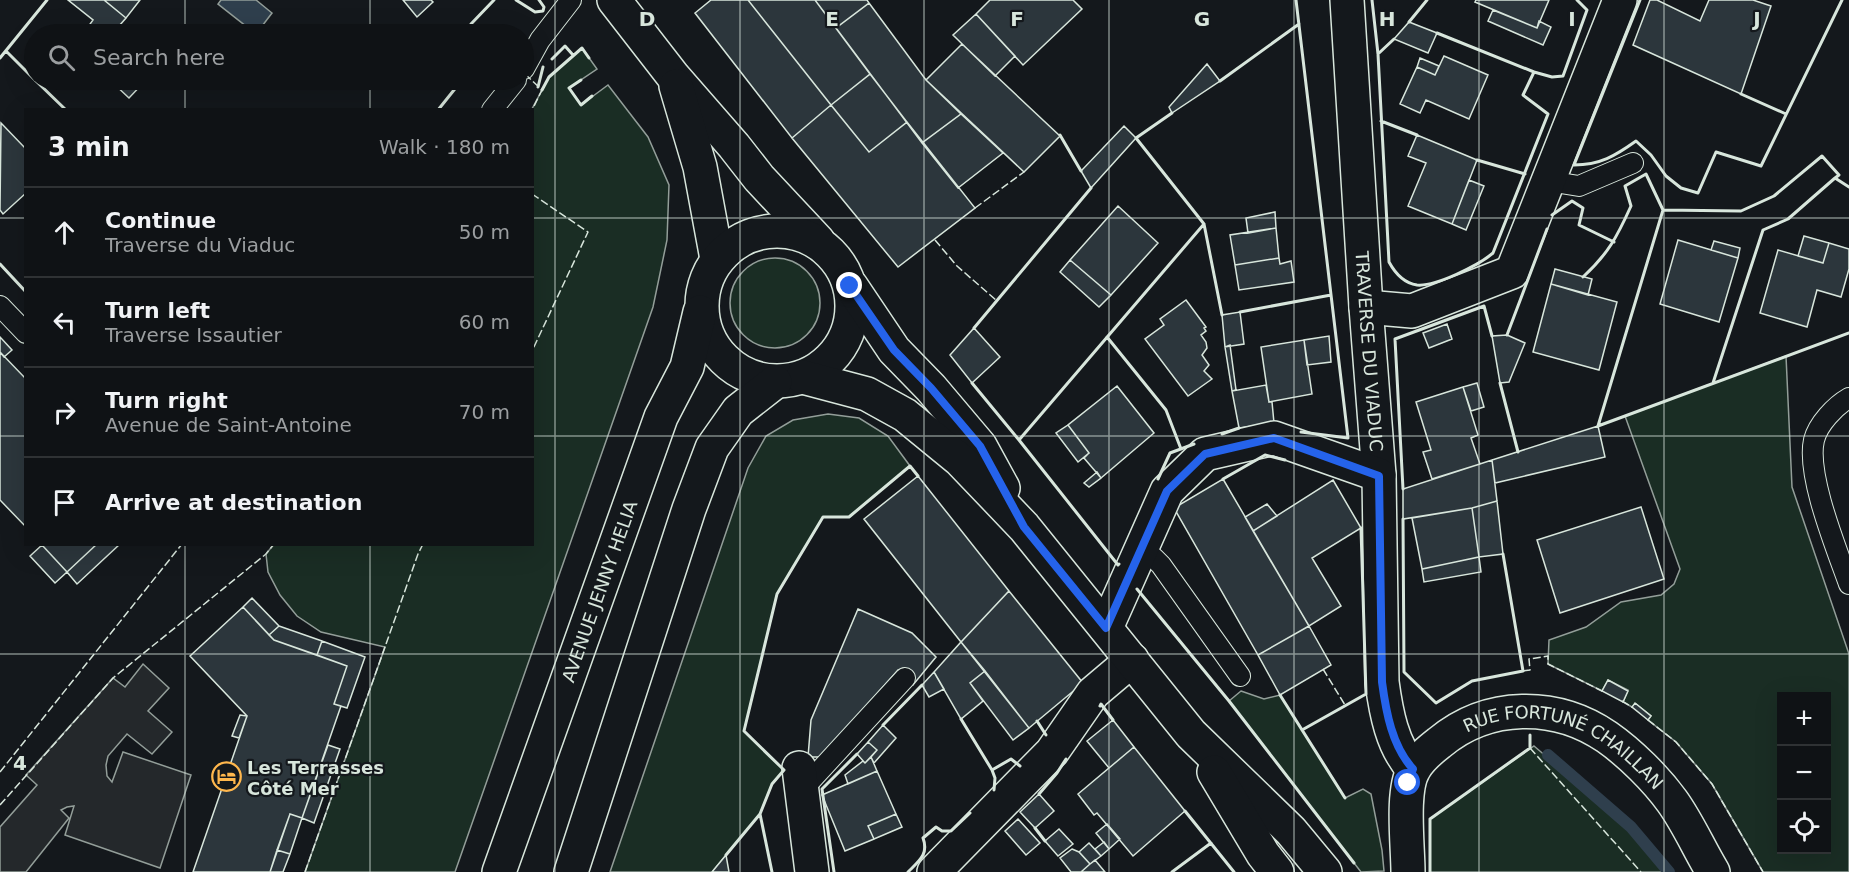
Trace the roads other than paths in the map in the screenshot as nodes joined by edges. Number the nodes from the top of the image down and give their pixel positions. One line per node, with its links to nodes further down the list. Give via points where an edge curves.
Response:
1 (571, 0): 5 (lane)
2 (614, 0): 6 (street)
3 (1347, 0): 15 (street, TRAVERSE DU VIADUC)
4 (1620, 0): 10 (street)
5 (534, 51)
6 (673, 76): 11 (street); 12 (street, via 700,167)
7 (508, 90): 8 (lane)
8 (494, 108)
9 (1633, 163): 10 (lane, via 1579,186)
10 (1548, 181): 15 (street, via 1512,272 1412,311)
11 (818, 241): 12 (street, via 792,231 764,230 738,240); 13 (street, via 838,261)
12 (717, 259): 16 (street, via 704,284)
13 (850, 286): 18 (street, via 853,314 844,340 827,363); 21 (street, via 894,350 980,446)
14 (0, 306): 17 (lane)
15 (1366, 307): 20 (street, TRAVERSE DU VIADUC)
16 (700, 312): 18 (street, via 708,339 724,362 748,376); 31 (street, AVENUE JENNY HELIA, via 687,367 662,417)
17 (24, 331)
18 (789, 380): 21 (street, via 867,394 905,415 960,460); 32 (street, via 738,411 712,448)
19 (1849, 398): 23 (lane, via 1824,421 1814,440 1814,467 1822,505)
20 (1379, 476): 22 (street, via 1274,438 1205,454 1167,491); 29 (street, TRAVERSE DU VIADUC, via 1382,682 1399,751)
21 (1024, 527): 24 (street)
22 (1140, 553): 24 (street); 26 (lane, via 1161,565)
23 (1849, 584)
24 (1106, 628): 25 (street)
25 (1132, 660): 28 (street); 34 (street, via 1093,693 1052,752)
26 (1240, 676)
27 (905, 678): 30 (lane)
28 (1191, 734): 35 (street); 36 (street, via 1291,831)
29 (1413, 769): 37 (street, via 1407,798); 38 (street, RUE FORTUNÉ CHAILLAN, via 1450,733 1479,718 1511,711 1541,711 1574,720 1607,737 1641,766 1672,801)
30 (800, 779): 33 (street)
31 (499, 872)
32 (571, 872)
33 (812, 872)
34 (934, 872)
35 (1277, 872)
36 (1325, 872)
37 (1408, 872)
38 (1713, 872)

